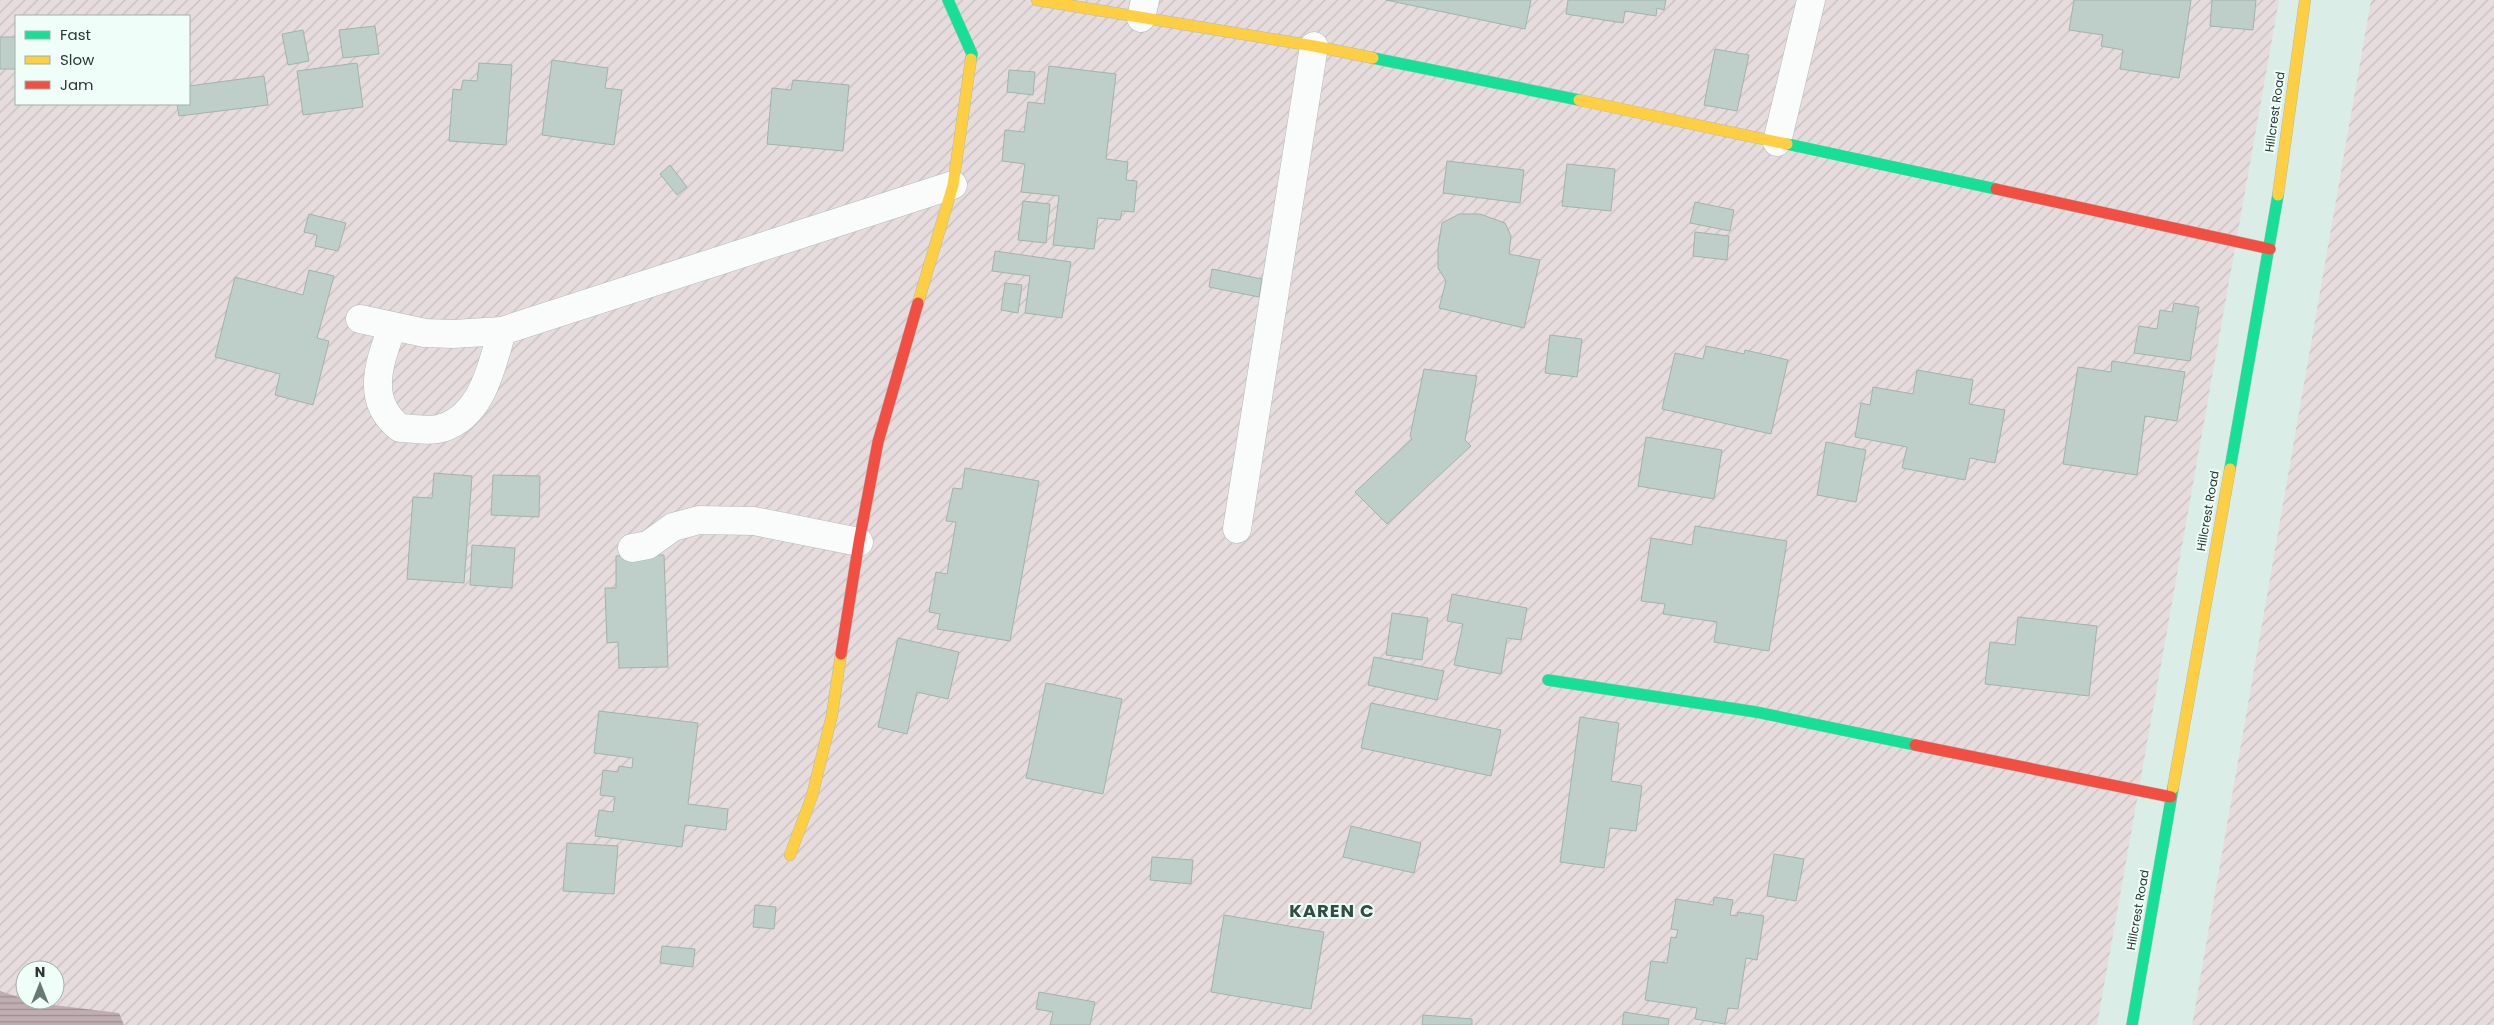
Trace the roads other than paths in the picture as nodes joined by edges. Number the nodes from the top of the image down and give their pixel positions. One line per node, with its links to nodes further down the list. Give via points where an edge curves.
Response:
1 (948, 0): 8 (street, via 972,54)
2 (1037, 0): 5 (street)
3 (1811, 0): 7 (street)
4 (2305, 0): 9 (street, Hillcrest Road)
5 (1143, 9): 6 (street)
6 (1314, 46): 7 (street); 13 (street)
7 (1777, 142): 9 (street)
8 (952, 185): 12 (street); 14 (street, via 878,442)
9 (2270, 249): 17 (street, Hillcrest Road)
10 (360, 319): 11 (street)
11 (392, 327): 12 (street, via 425,333); 12 (street, via 378,372 377,388 384,411 400,428 440,429 469,411 488,377)
12 (502, 331)
13 (1237, 529)
14 (859, 542): 15 (street, via 754,521 699,520 673,527 648,544); 18 (street, via 832,715 812,796)
15 (632, 548)
16 (1548, 680): 17 (street, via 1756,712)
17 (2171, 797): 19 (street, Hillcrest Road)
18 (790, 856)
19 (2132, 1025)

